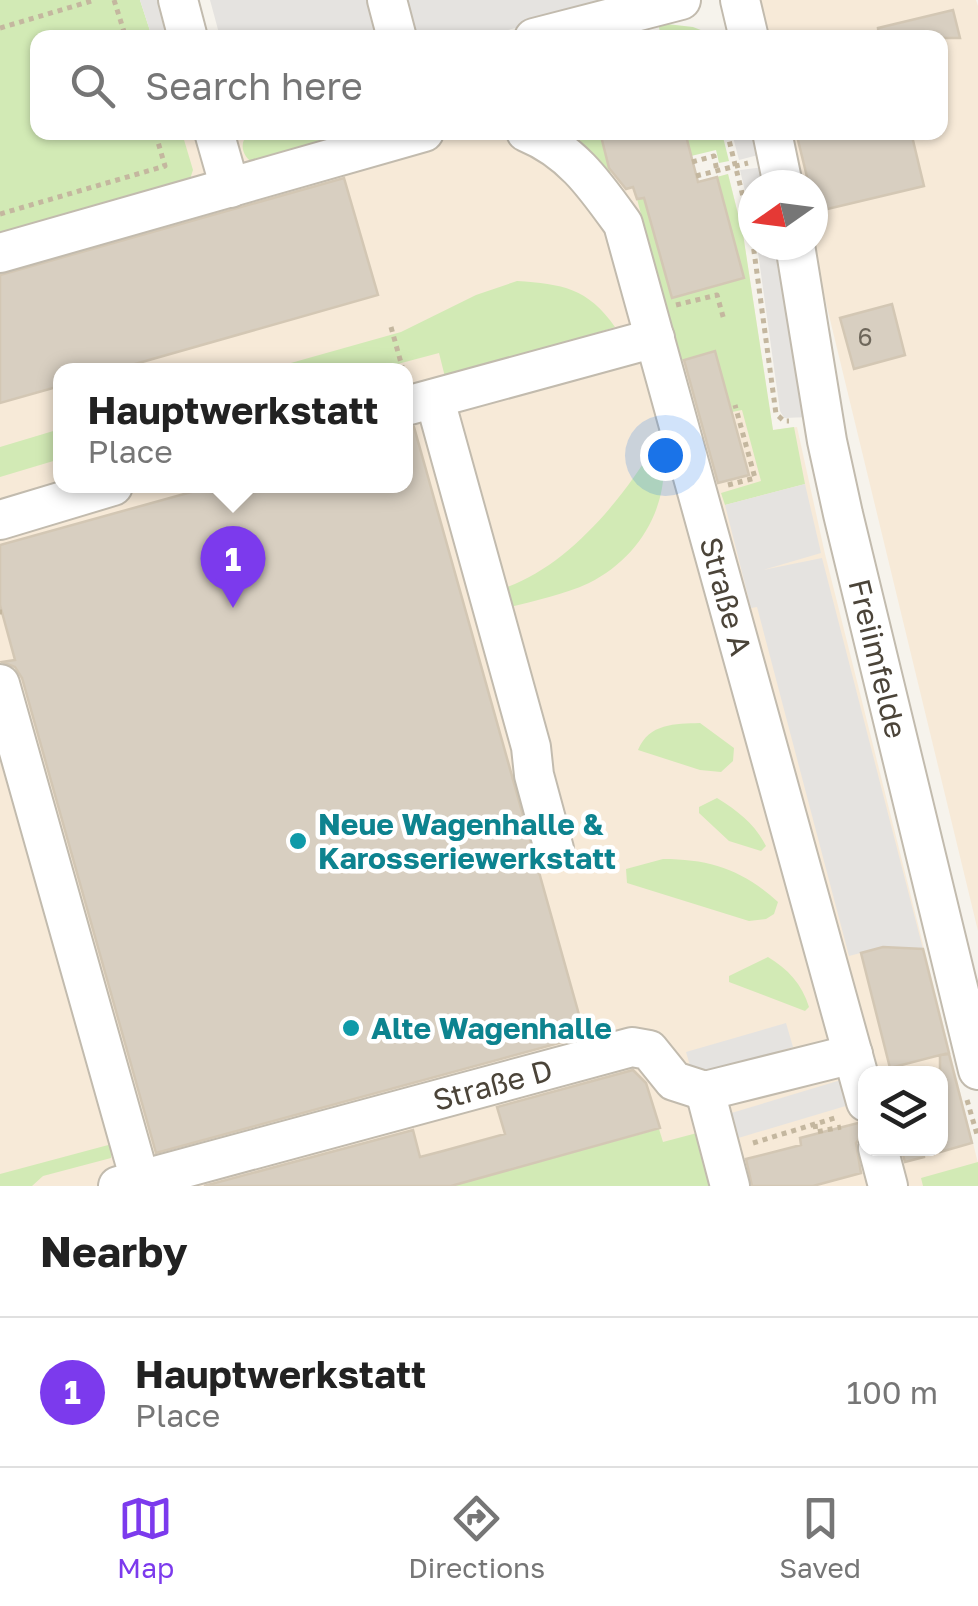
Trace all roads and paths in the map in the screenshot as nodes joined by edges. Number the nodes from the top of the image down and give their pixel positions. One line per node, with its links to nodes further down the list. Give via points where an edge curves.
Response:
1 (95, 0): 7 (path)
2 (114, 0): 8 (path)
3 (178, 0): 9 (street)
4 (386, 0): 10 (street)
5 (681, 0): 11 (street)
6 (740, 0): 12 (street)
7 (0, 28)
8 (123, 30)
9 (186, 30)
10 (395, 30)
11 (565, 30)
12 (747, 30)
13 (157, 140): 23 (path, via 165,166)
14 (216, 140): 22 (street)
15 (396, 140): 22 (street)
16 (542, 140): 27 (street, Straße A, via 566,152 623,224)
17 (729, 140): 32 (path, via 751,229 776,414)
18 (774, 140): 21 (street)
19 (692, 162): 20 (path, via 714,156)
20 (716, 170)
21 (780, 170)
22 (230, 188): 24 (street)
23 (0, 214)
24 (0, 253)
25 (798, 260): 39 (street, Freiimfelde)
26 (724, 320): 27 (path, via 717,295)
27 (664, 322): 30 (street); 38 (street, Straße A)
28 (391, 328): 29 (path)
29 (401, 363)
30 (420, 403): 37 (street, via 531,748)
31 (735, 405): 33 (path, via 755,478)
32 (802, 422)
33 (725, 486)
34 (90, 493): 35 (street)
35 (0, 520)
36 (0, 684): 45 (street)
37 (554, 849)
38 (853, 1054): 40 (street); 41 (street, Straße A)
39 (955, 1082)
40 (705, 1091): 45 (street, Straße D, via 674,1080 649,1050 632,1047); 46 (street)
41 (850, 1115): 42 (path); 42 (path, via 816,1132)
42 (815, 1124): 43 (path)
43 (746, 1145)
44 (880, 1156): 47 (street)
45 (129, 1183)
46 (730, 1186)
47 (888, 1186)

